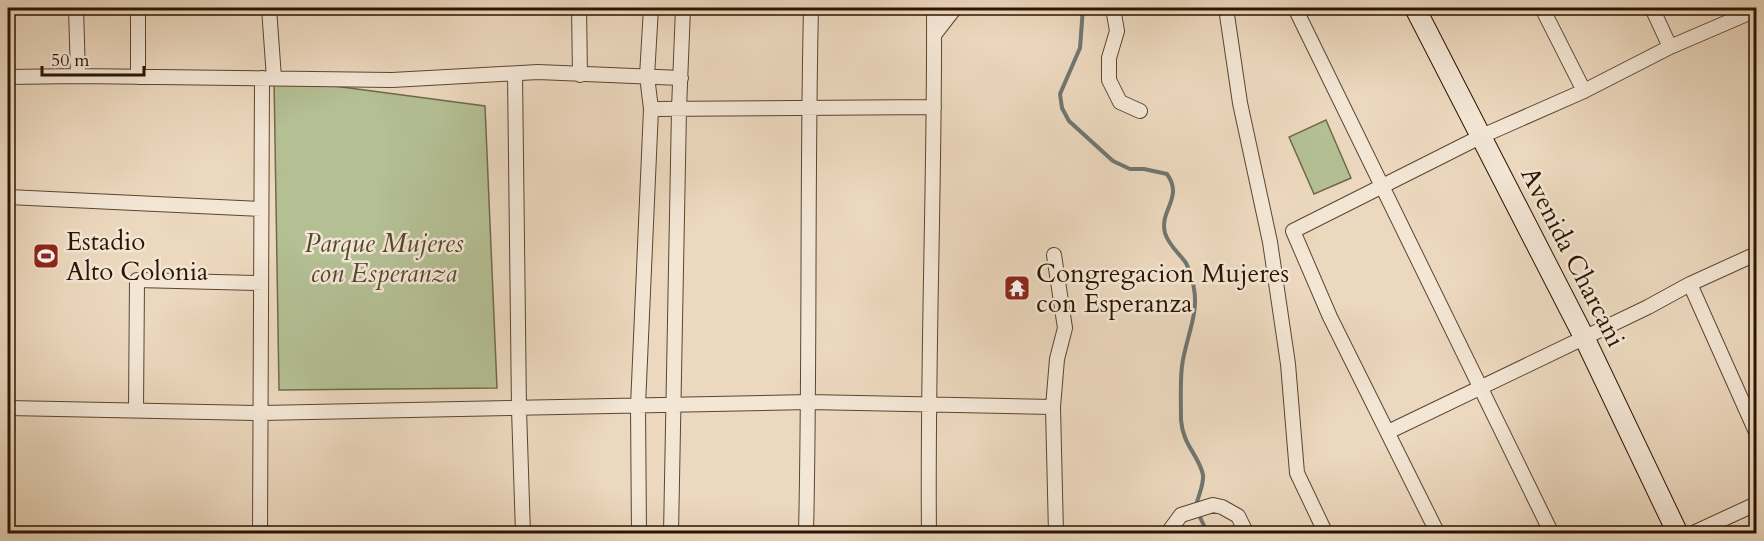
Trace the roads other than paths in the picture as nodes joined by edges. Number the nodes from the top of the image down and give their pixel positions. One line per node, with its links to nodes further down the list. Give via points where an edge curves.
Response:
1 (76, 8): 21 (street)
2 (138, 8): 24 (street)
3 (268, 8): 25 (street)
4 (579, 8): 20 (street)
5 (651, 8): 22 (street)
6 (683, 8): 26 (street)
7 (811, 8): 29 (street)
8 (934, 8): 17 (street)
9 (955, 8): 17 (street)
10 (1113, 8): 32 (street, via 1117,31 1109,58 1109,80 1120,102)
11 (1226, 8): 64 (street, via 1240,103 1270,242 1288,364 1297,473)
12 (1295, 8): 34 (street)
13 (1415, 8): 33 (main road, Avenida Charcani)
14 (1542, 8): 27 (street)
15 (1652, 8): 18 (street)
16 (1756, 10): 18 (street)
17 (934, 35): 28 (street)
18 (1670, 47): 27 (street)
19 (515, 74): 20 (street); 25 (street, via 392,80); 49 (street)
20 (580, 75): 22 (street)
21 (78, 76): 23 (street); 24 (street)
22 (647, 76): 26 (street); 31 (street)
23 (8, 77)
24 (138, 77): 25 (street)
25 (268, 78): 36 (street)
26 (681, 78): 30 (street)
27 (1584, 91): 33 (street)
28 (934, 107): 29 (street); 45 (street)
29 (808, 108): 30 (street); 43 (street)
30 (679, 109): 31 (street); 44 (street)
31 (651, 110): 46 (street)
32 (1140, 111)
33 (1482, 136): 34 (street); 41 (main road, Avenida Charcani)
34 (1382, 186): 42 (street); 52 (street, via 1293,231 1330,317)
35 (8, 197): 36 (street)
36 (261, 209): 39 (street)
37 (1756, 254): 40 (street)
38 (1054, 255): 47 (street, via 1065,327 1057,359)
39 (261, 283): 50 (street, via 137,280); 51 (street)
40 (1690, 284): 41 (street); 53 (street)
41 (1584, 336): 42 (street); 67 (main road, Avenida Charcani)
42 (1481, 388): 52 (street); 66 (street)
43 (809, 402): 44 (street); 45 (street); 59 (street)
44 (673, 405): 46 (street); 58 (street)
45 (927, 405): 47 (street); 60 (street)
46 (638, 406): 49 (street); 57 (street)
47 (1053, 407): 61 (street)
48 (8, 408): 50 (street)
49 (519, 409): 51 (street); 56 (street)
50 (136, 410): 51 (street)
51 (261, 413): 55 (street)
52 (1388, 432): 65 (street)
53 (1756, 432)
54 (1756, 504): 68 (street)
55 (260, 534)
56 (523, 534)
57 (639, 534)
58 (671, 534)
59 (806, 534)
60 (929, 534)
61 (1056, 534)
62 (1167, 534): 63 (street, via 1181,515 1213,505 1238,516)
63 (1247, 534)
64 (1326, 534)
65 (1438, 534)
66 (1552, 534)
67 (1678, 534)
68 (1691, 534)

